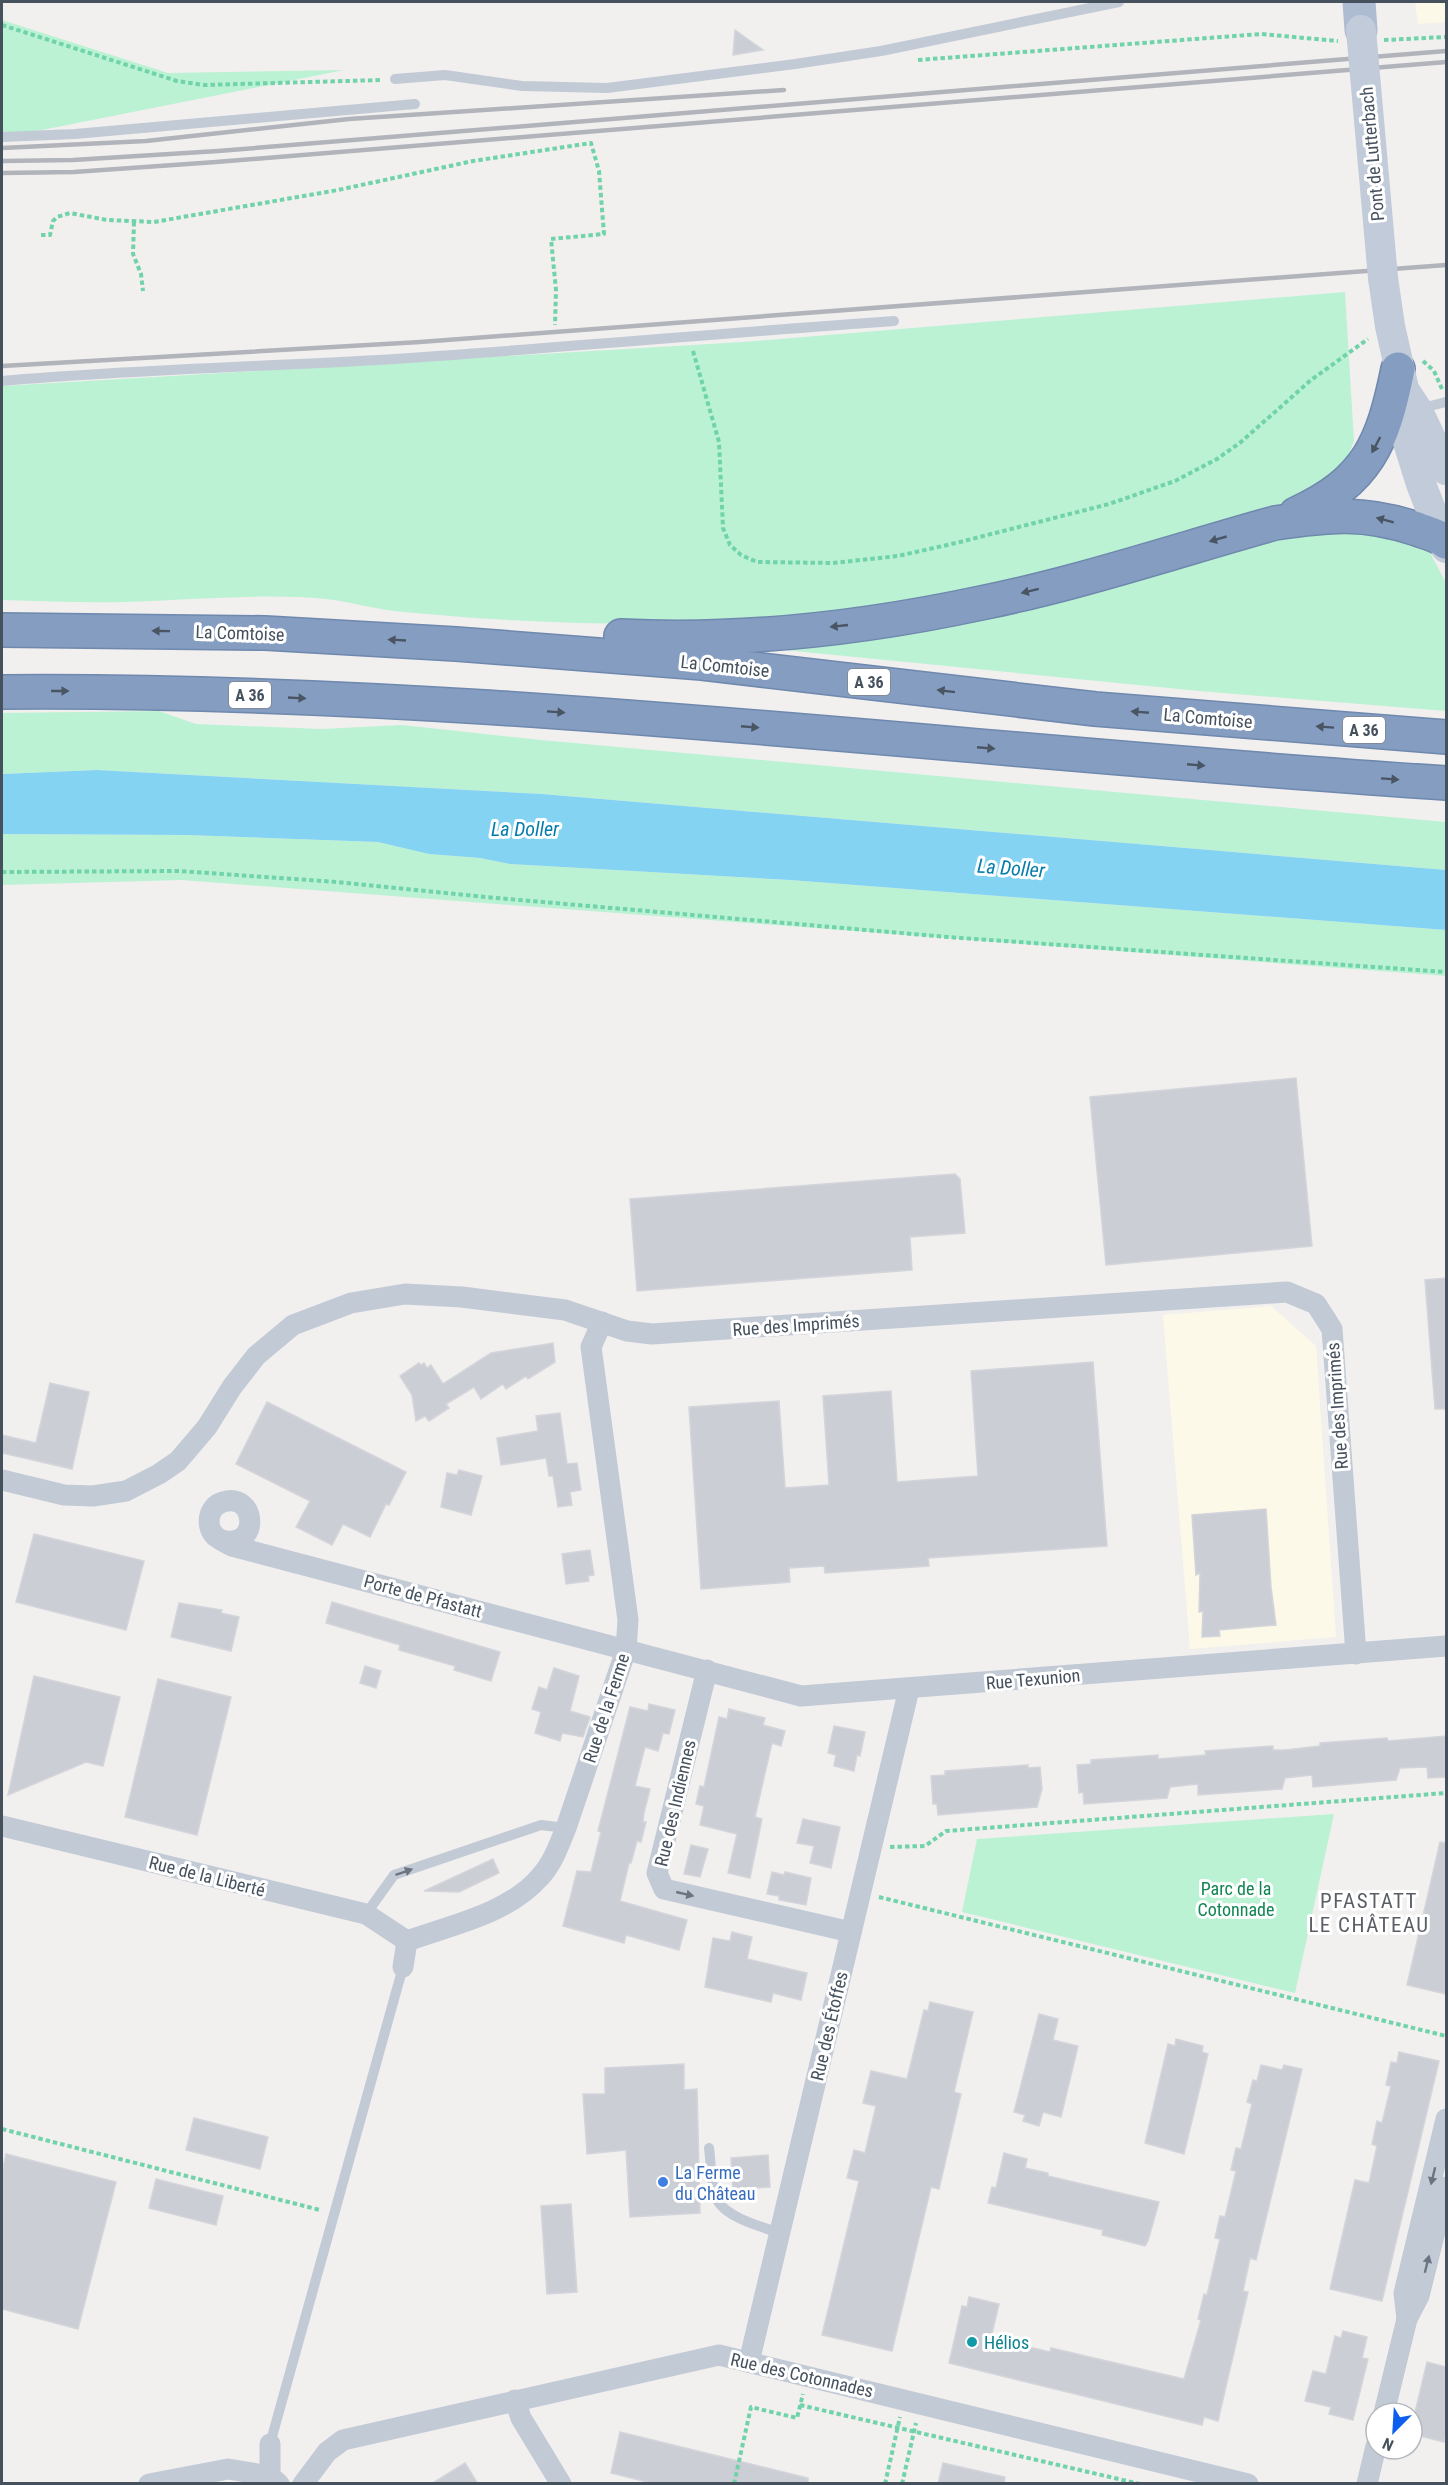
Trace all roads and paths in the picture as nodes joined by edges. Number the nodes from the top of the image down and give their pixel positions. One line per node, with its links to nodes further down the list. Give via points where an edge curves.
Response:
1 (1119, 2): 5 (lane)
2 (2, 25): 6 (path, via 195,84)
3 (1359, 28): 4 (path); 5 (path, via 917,60); 14 (main road, Pont de Lutterbach, bridge)
4 (1446, 36)
5 (881, 51): 6 (lane, via 607,88 522,86 445,75)
6 (395, 79)
7 (415, 104): 8 (lane)
8 (2, 137)
9 (134, 222): 10 (path, via 70,213 57,216 50,235); 11 (path, via 133,254); 13 (path, via 154,222 338,190 472,160 591,143 599,171 604,234 551,239)
10 (41, 235)
11 (143, 291)
12 (894, 321): 15 (lane)
13 (555, 325)
14 (1390, 326): 15 (path, via 1311,380 1217,459 1151,491 898,556 772,564 741,555 730,545 723,528 719,442); 16 (main road, Pont de Lutterbach)
15 (688, 336): 17 (lane, via 377,360)
16 (1411, 380): 18 (path, via 1434,371); 19 (lane); 20 (main road, via 1417,409); 21 (highway, one-way to 21, via 1365,463 1338,490); 22 (main road, via 1406,436)
17 (2, 381)
18 (1442, 390)
19 (1446, 402)
20 (1446, 470)
21 (1275, 523): 22 (highway, one-way to 21, via 1395,522 1350,514); 24 (highway, one-way to 24, via 983,603 886,620 780,632 637,637 554,633)
22 (1445, 543)
23 (2, 630): 24 (highway, La Comtoise / A 36, one-way to 23, via 265,633)
24 (456, 644): 26 (highway, La Comtoise / A 36, one-way to 24, via 1095,709 702,663)
25 (2, 692): 27 (highway, A 36, one-way to 27, via 254,695 498,708)
26 (1446, 737)
27 (1446, 783)
28 (2, 872): 29 (path, via 179,871 326,881 947,937)
29 (1446, 972)
30 (602, 1322): 31 (street, Rue des Imprimés, via 565,1310 462,1297 405,1294 351,1303 293,1325 256,1356 207,1427 178,1461 126,1491 64,1495); 34 (street, Rue de la Ferme, via 591,1347 628,1620); 35 (street, Rue des Imprimés, via 652,1334 1287,1292 1317,1304 1332,1329)
31 (2, 1480)
32 (221, 1540): 34 (street, Porte de Pfastatt)
33 (1446, 1646): 35 (street, Rue Texunion)
34 (626, 1650): 36 (street, Rue Texunion); 40 (street, Rue de la Ferme)
35 (1356, 1654): 37 (street, Rue Texunion)
36 (707, 1670): 37 (street, Rue Texunion, via 801,1696); 44 (street, Rue des Indiennes, one-way to 44, via 657,1873 664,1889)
37 (909, 1689): 41 (street, Rue des Étoffes)
38 (1446, 1793): 41 (path, via 946,1831 925,1846)
39 (2, 1826): 43 (street, Rue de la Liberté)
40 (566, 1828): 43 (lane, one-way to 40, via 394,1875 541,1825); 45 (street, Rue de la Ferme, via 555,1856 525,1893 509,1904)
41 (872, 1848): 42 (street, Rue des Étoffes)
42 (861, 1893): 44 (street, Rue des Étoffes); 47 (path)
43 (366, 1914): 45 (street, Rue de la Liberté)
44 (851, 1932): 53 (street, Rue des Étoffes)
45 (407, 1941): 46 (street)
46 (404, 1967): 52 (lane)
47 (1446, 2036)
48 (1446, 2119): 54 (street, one-way to 54, via 1404,2293)
49 (2, 2129): 52 (path)
50 (709, 2148): 53 (lane, via 716,2199 723,2209)
51 (1446, 2187): 54 (street, one-way to 51, via 1419,2296)
52 (336, 2213): 63 (lane)
53 (780, 2233): 55 (street, Rue des Étoffes)
54 (1407, 2319): 58 (street)
55 (749, 2362): 56 (street, Rue des Cotonnades); 57 (street, Rue des Cotonnades, via 719,2355)
56 (807, 2376): 59 (street, Rue des Cotonnades); 60 (path)
57 (515, 2400): 67 (street, Rue des Cotonnades, via 343,2439 327,2452); 68 (street, via 521,2418)
58 (1387, 2401)
59 (912, 2402): 61 (path); 62 (path); 73 (street, Rue des Cotonnades)
60 (800, 2405): 61 (path); 69 (path, via 797,2418 751,2408)
61 (898, 2427): 62 (path); 70 (path)
62 (914, 2431): 71 (path); 72 (path)
63 (270, 2444): 65 (street)
64 (1372, 2461): 74 (street)
65 (274, 2480): 66 (street, via 228,2469)
66 (149, 2484)
67 (303, 2484)
68 (561, 2484)
69 (734, 2484)
70 (885, 2484)
71 (902, 2484)
72 (1140, 2484)
73 (1248, 2484)
74 (1367, 2484)

